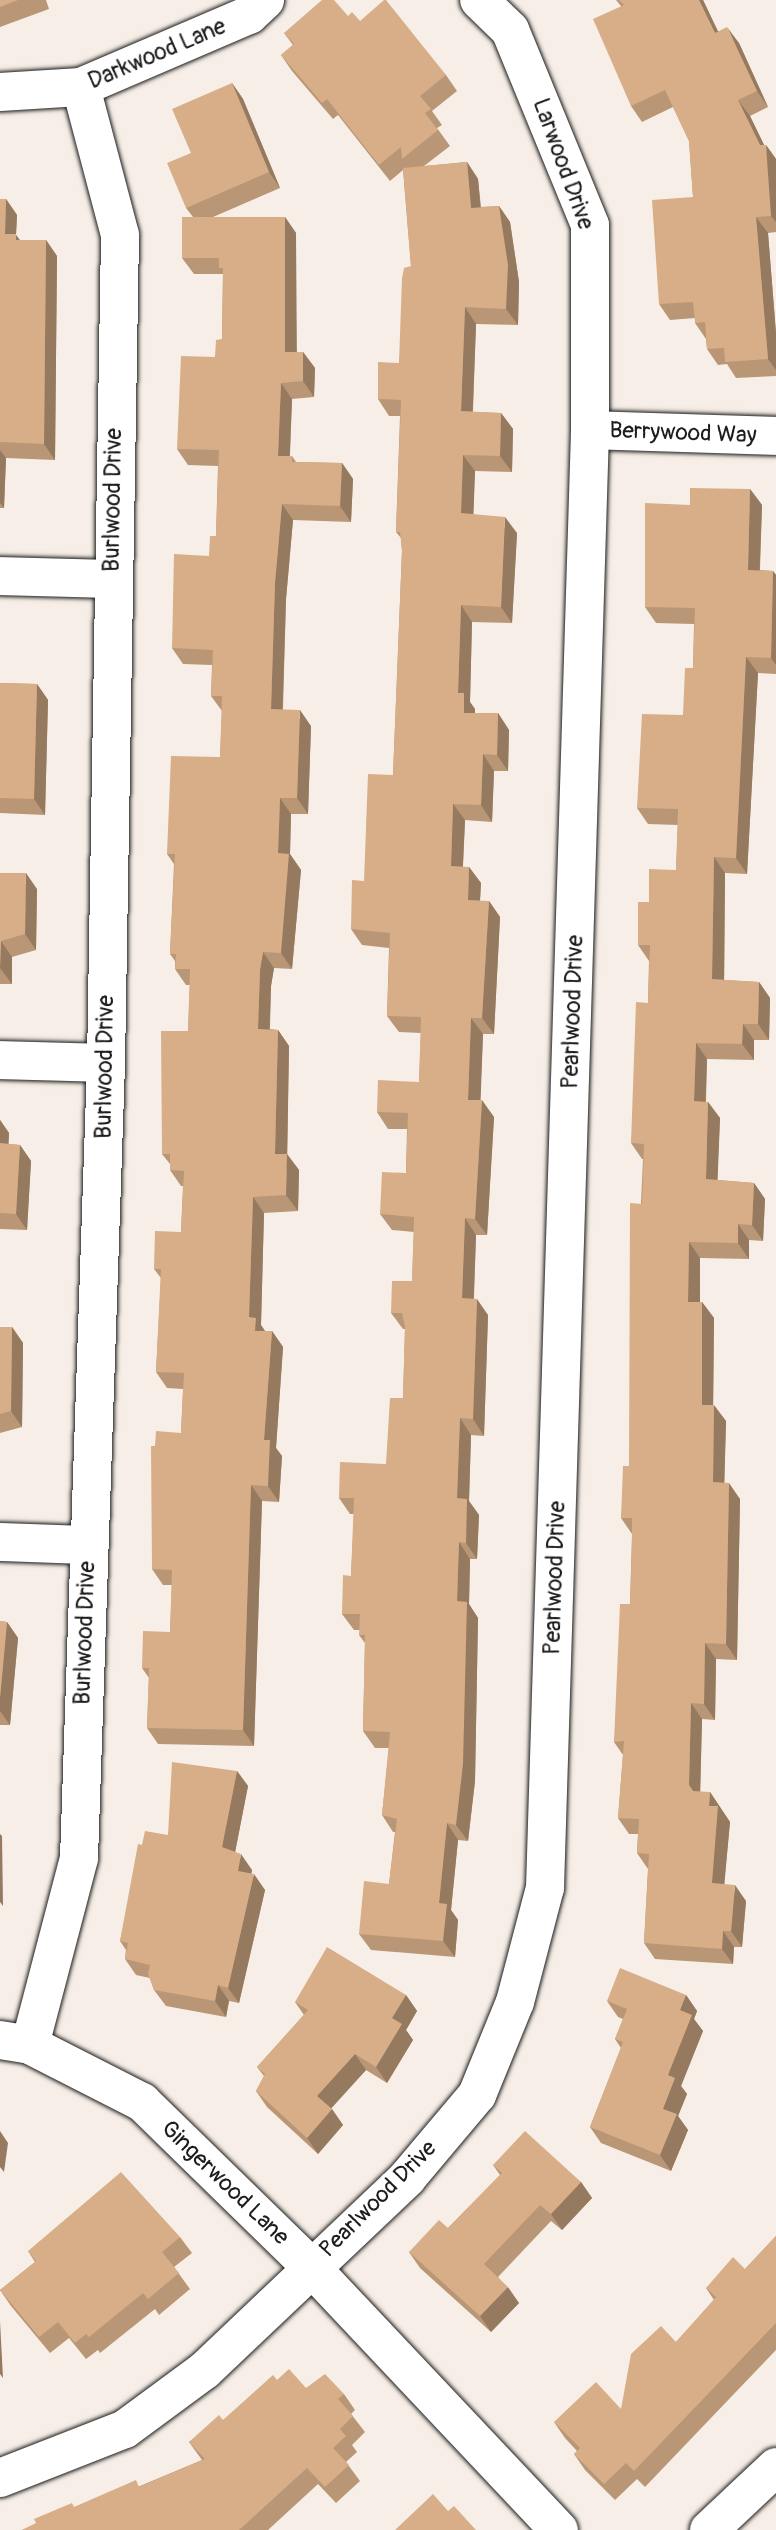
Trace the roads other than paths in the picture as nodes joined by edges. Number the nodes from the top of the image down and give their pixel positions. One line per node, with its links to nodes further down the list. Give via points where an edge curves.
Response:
1 (265, 0): 3 (street, Darkwood Lane, via 249,15)
2 (480, 0): 5 (street, Larwood Drive, via 510,30 590,225)
3 (81, 87): 4 (street, Darkwood Lane); 8 (street, Burlwood Drive, via 120,235)
4 (0, 92)
5 (590, 430): 6 (street, Berrywood Way); 14 (street, Pearlwood Drive, via 545,1888 515,2002 477,2095 407,2178)
6 (776, 436)
7 (0, 576): 8 (street)
8 (111, 579): 10 (street, Burlwood Drive)
9 (0, 1060): 10 (street)
10 (106, 1063): 12 (street, Burlwood Drive)
11 (0, 1542): 12 (street)
12 (87, 1545): 13 (street, Burlwood Drive, via 79,1858)
13 (15, 2042): 14 (street, Gingerwood Lane, via 142,2102)
14 (310, 2266): 16 (street, Pearlwood Drive, via 205,2370 125,2429); 17 (street, Gingerwood Lane)
15 (776, 2467): 18 (street)
16 (0, 2478)
17 (559, 2530)
18 (709, 2530)

